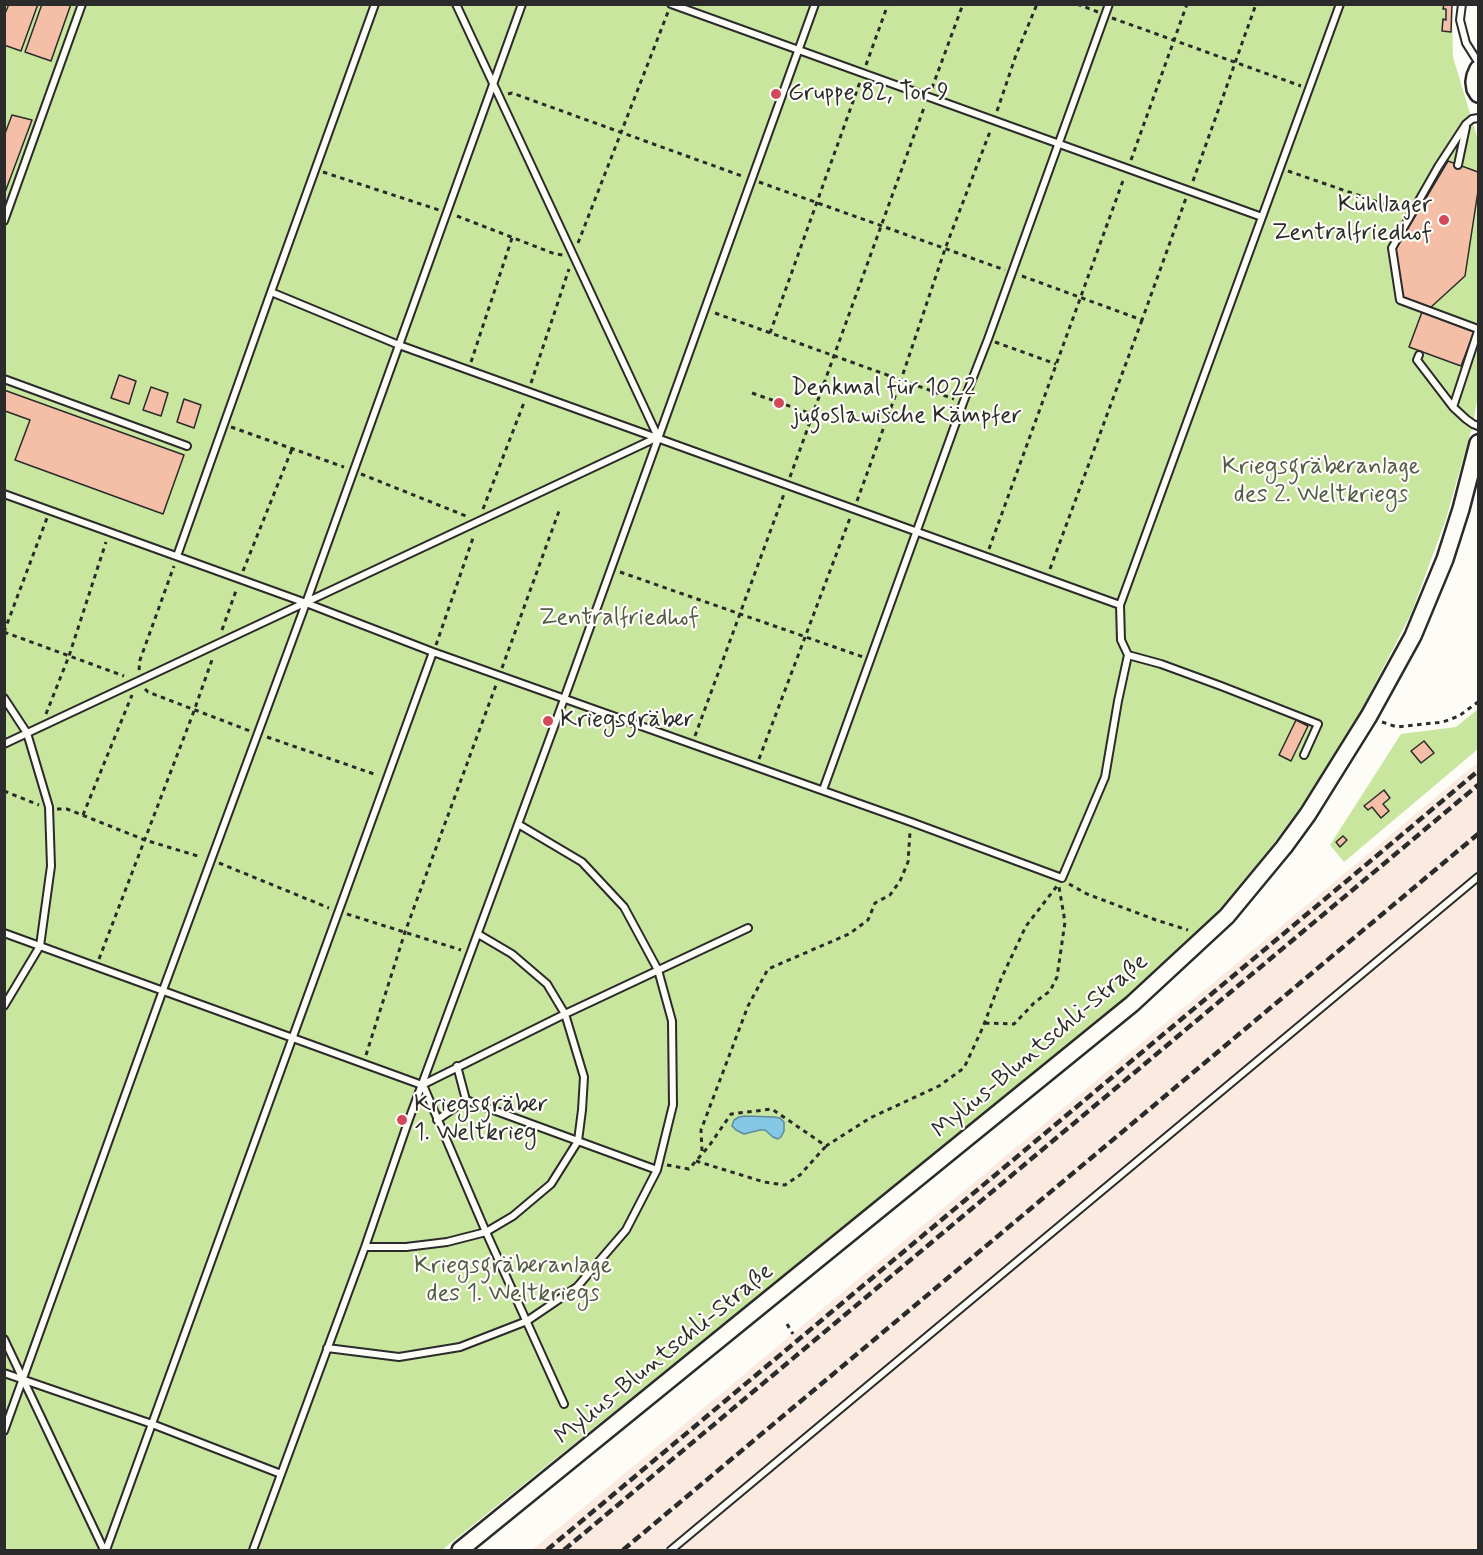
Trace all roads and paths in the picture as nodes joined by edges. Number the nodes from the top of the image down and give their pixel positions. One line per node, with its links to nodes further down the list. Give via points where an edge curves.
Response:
1 (82, 4): 41 (lane)
2 (375, 4): 47 (lane)
3 (456, 4): 23 (lane)
4 (522, 4): 23 (lane)
5 (815, 4): 18 (lane)
6 (888, 4): 22 (path)
7 (963, 4): 27 (path)
8 (1037, 4): 29 (path)
9 (1077, 4): 16 (path)
10 (1109, 4): 16 (lane)
11 (1186, 4): 17 (path)
12 (1256, 4): 20 (path)
13 (1340, 4): 24 (lane)
14 (1462, 4): 19 (lane, via 1460,20 1466,43)
15 (671, 5): 18 (lane); 31 (path)
16 (1105, 15): 17 (path); 32 (lane)
17 (1174, 40): 20 (path); 35 (path)
18 (798, 51): 22 (lane); 36 (lane)
19 (1479, 62)
20 (1236, 63): 24 (path); 37 (path)
21 (1479, 69): 25 (street, via 1474,82)
22 (863, 74): 27 (lane); 38 (path)
23 (493, 83): 26 (lane); 54 (lane)
24 (1309, 89): 34 (lane)
25 (1479, 94)
26 (500, 97): 31 (path, via 512,93); 45 (lane)
27 (928, 98): 29 (lane); 42 (path)
28 (1479, 118): 30 (lane)
29 (994, 121): 32 (lane); 44 (path)
30 (1466, 124): 33 (lane); 39 (lane)
31 (622, 133): 36 (path); 45 (path)
32 (1058, 144): 35 (lane); 46 (lane)
33 (1458, 165)
34 (1280, 168): 39 (path); 40 (lane)
35 (1127, 169): 37 (lane); 48 (path)
36 (752, 179): 38 (path); 49 (lane)
37 (1189, 191): 40 (lane); 50 (path)
38 (816, 203): 42 (path); 52 (path)
39 (1411, 214): 51 (lane, via 1392,248 1400,300)
40 (1262, 217): 86 (lane)
41 (4, 221)
42 (882, 226): 44 (path); 55 (path)
43 (512, 238): 58 (path)
44 (945, 249): 46 (path); 60 (path)
45 (574, 255): 67 (lane)
46 (1011, 273): 48 (path); 53 (lane)
47 (271, 292): 54 (lane); 65 (lane)
48 (1080, 298): 50 (path); 57 (path)
49 (705, 309): 52 (path); 67 (lane)
50 (1142, 320): 84 (path)
51 (1479, 330): 63 (lane)
52 (770, 333): 55 (path)
53 (988, 339): 57 (path); 62 (lane)
54 (399, 345): 58 (lane); 71 (lane)
55 (835, 355): 60 (path); 64 (path)
56 (1419, 355): 63 (lane, via 1417,360)
57 (1056, 364): 81 (path)
58 (468, 369): 67 (lane)
59 (4, 379): 69 (lane)
60 (901, 380): 62 (path); 74 (path)
61 (752, 393): 64 (path)
62 (963, 403): 78 (lane)
63 (1454, 407): 66 (lane)
64 (812, 414): 72 (path)
65 (224, 425): 70 (path); 80 (lane)
66 (1479, 426)
67 (658, 437): 72 (lane); 77 (lane); 82 (lane)
68 (1479, 443): 98 (street, Mylius-Bluntschli-Straße, via 1445,559 1413,636)
69 (187, 446)
70 (292, 449): 71 (path); 83 (path)
71 (354, 471): 77 (path); 85 (lane)
72 (787, 485): 74 (lane); 87 (path)
73 (4, 494): 75 (lane)
74 (854, 508): 78 (lane); 89 (path)
75 (50, 511): 79 (lane); 88 (path)
76 (559, 511): 94 (path)
77 (479, 522): 85 (lane); 91 (path)
78 (916, 531): 81 (lane); 93 (lane)
79 (109, 532): 80 (lane); 99 (path, via 69,656)
80 (177, 556): 83 (lane)
81 (987, 557): 84 (lane)
82 (611, 569): 87 (path); 96 (lane)
83 (240, 579): 85 (lane); 90 (path)
84 (1047, 579): 86 (lane)
85 (306, 603): 90 (lane); 91 (lane); 101 (lane)
86 (1120, 605): 92 (lane, via 1121,640)
87 (739, 614): 89 (path); 102 (path)
88 (4, 632)
89 (805, 638): 93 (path); 105 (path)
90 (218, 644): 99 (lane); 112 (path)
91 (434, 652): 94 (lane); 106 (lane)
92 (1128, 655): 104 (lane, via 1318,724); 115 (lane, via 1105,777)
93 (870, 660): 107 (lane)
94 (500, 675): 96 (lane); 119 (path)
95 (4, 698): 100 (lane)
96 (565, 698): 102 (lane); 111 (lane)
97 (1479, 702): 98 (path, via 1459,716 1424,725 1397,727)
98 (1369, 716): 156 (street, Mylius-Bluntschli-Straße, via 1277,856 1227,916 1141,996)
99 (40, 727): 100 (lane)
100 (27, 733): 103 (lane); 109 (lane)
101 (257, 734): 106 (path); 113 (lane)
102 (693, 743): 105 (lane)
103 (4, 744)
104 (1304, 755)
105 (756, 766): 107 (lane)
106 (387, 778): 116 (lane)
107 (823, 790): 110 (lane)
108 (4, 791): 109 (path)
109 (50, 809): 112 (path, via 67,809); 122 (lane, via 51,866)
110 (911, 822): 115 (lane); 138 (path, via 908,862 900,881 890,895 875,903 868,920 849,934 768,969 748,1006 701,1130)
111 (518, 824): 121 (lane); 125 (lane, via 582,862 624,907)
112 (145, 840): 113 (path); 124 (path)
113 (211, 860): 116 (path); 126 (lane)
114 (1479, 877): 157 (lane)
115 (1062, 878): 118 (path, via 1087,894)
116 (339, 912): 119 (path); 130 (lane)
117 (748, 928): 125 (lane)
118 (1188, 930)
119 (405, 932): 123 (path); 131 (path)
120 (4, 933): 122 (lane)
121 (478, 934): 123 (lane); 128 (lane, via 512,954 547,984)
122 (40, 946): 124 (lane); 127 (lane)
123 (470, 953): 133 (lane)
124 (96, 966): 126 (lane)
125 (658, 970): 128 (lane); 140 (lane, via 672,1022 673,1105)
126 (163, 990): 130 (lane); 149 (lane)
127 (4, 1006)
128 (565, 1014): 132 (lane); 136 (lane, via 584,1077)
129 (985, 1023): 129 (path, via 1026,926 1058,883 1065,922 1058,977 1050,991 1014,1024); 137 (path, via 964,1068 939,1086 870,1118)
130 (293, 1038): 131 (lane); 151 (lane)
131 (363, 1063): 133 (lane)
132 (457, 1066): 133 (lane); 134 (lane)
133 (422, 1084): 135 (lane); 142 (lane)
134 (466, 1100): 135 (lane); 136 (lane)
135 (437, 1120): 141 (lane)
136 (578, 1141): 140 (lane); 141 (lane, via 551,1184 513,1216)
137 (826, 1146): 138 (path, via 772,1109 730,1114); 139 (path, via 800,1175 785,1185)
138 (702, 1153): 139 (path)
139 (696, 1161): 140 (path, via 689,1168)
140 (658, 1167): 143 (lane, via 626,1230 578,1287)
141 (486, 1232): 142 (lane, via 447,1242); 143 (lane)
142 (365, 1247): 147 (lane)
143 (527, 1321): 147 (lane, via 460,1347 399,1357); 150 (lane)
144 (787, 1324): 145 (path)
145 (793, 1334)
146 (4, 1339): 149 (lane)
147 (327, 1348): 153 (lane)
148 (4, 1373): 149 (lane)
149 (23, 1380): 151 (lane); 152 (lane); 154 (lane)
150 (564, 1404)
151 (152, 1424): 153 (lane); 154 (lane)
152 (4, 1431)
153 (281, 1474): 155 (lane)
154 (105, 1551)
155 (253, 1551)
156 (460, 1551)
157 (671, 1551)

